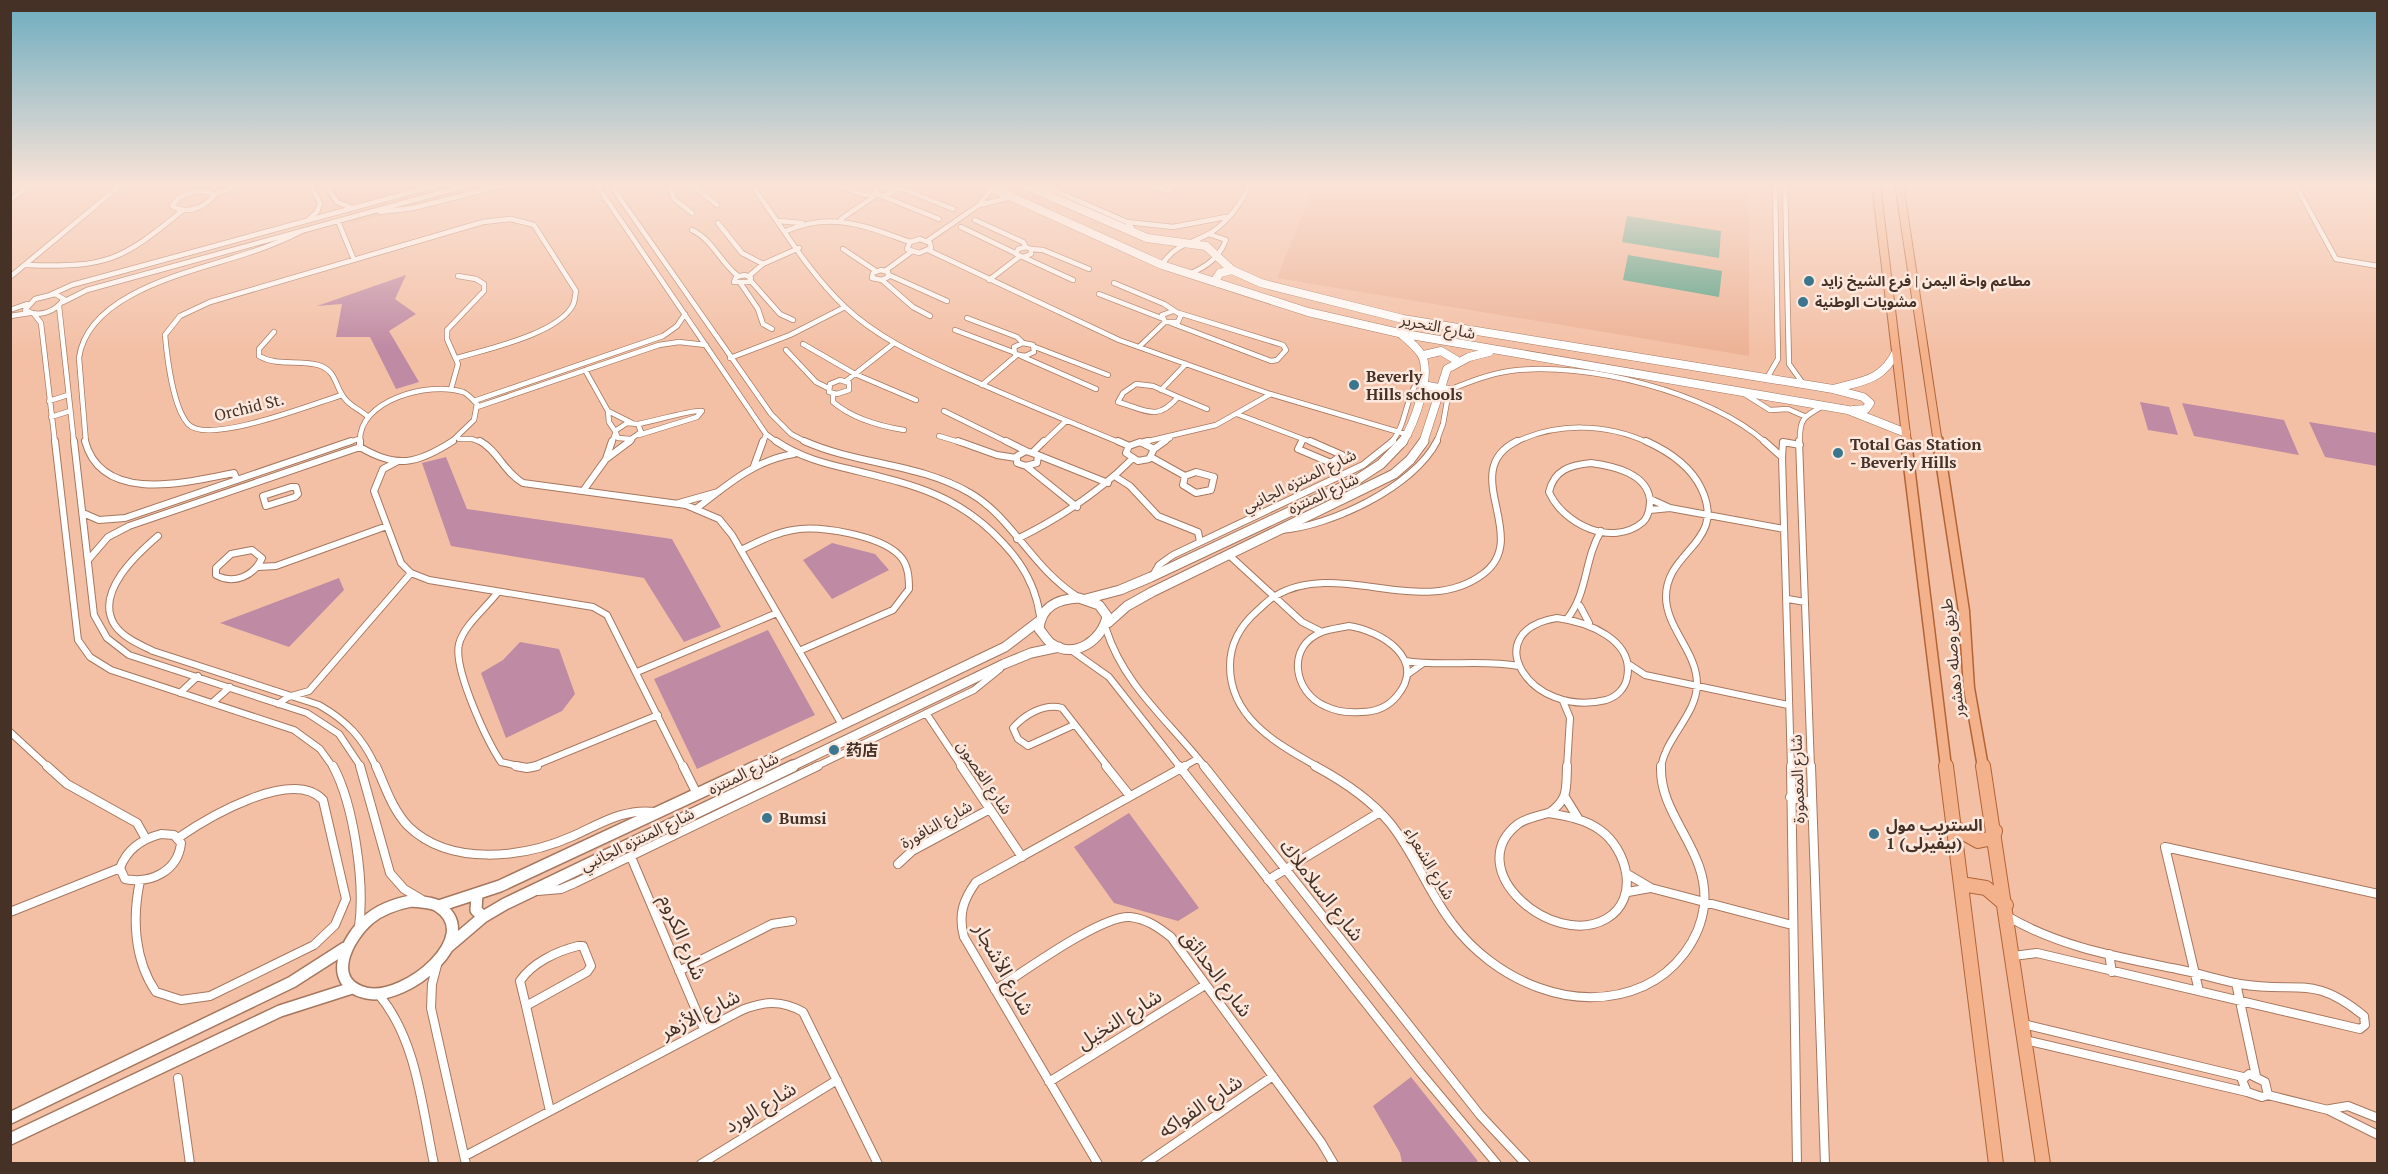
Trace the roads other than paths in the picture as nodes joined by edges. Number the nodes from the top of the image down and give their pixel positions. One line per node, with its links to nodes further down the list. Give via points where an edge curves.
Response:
1 (57, 239): 43 (street)
2 (149, 239): 43 (street, via 114,261 85,267)
3 (240, 239): 62 (street, via 72,285)
4 (247, 239): 31 (street)
5 (274, 239): 31 (street)
6 (286, 239): 99 (street, via 167,278 133,295 105,315 86,337)
7 (345, 239): 41 (street)
8 (428, 239): 41 (street, Orchid St.)
9 (545, 239): 92 (street, Orchid St., via 576,291 572,310 553,325)
10 (633, 239): 40 (street)
11 (649, 239): 37 (street)
12 (708, 239): 52 (street, via 726,266)
13 (729, 239): 42 (street, via 741,255)
14 (792, 239): 32 (street)
15 (898, 239): 29 (street)
16 (930, 239): 28 (street)
17 (985, 239): 38 (street)
18 (1016, 239): 33 (street)
19 (1103, 239): 44 (street, شارع التحرير)
20 (1150, 239): 30 (street, شارع التحرير)
21 (1195, 239): 30 (street)
22 (1223, 239): 39 (street, via 1226,240)
23 (1775, 239): 96 (street)
24 (1786, 239): 98 (street)
25 (1882, 239): 89 (main road, طريق وصله دهشور)
26 (1907, 239): 281 (main road, طريق وصله دهشور, via 1964,611 1969,688)
27 (2325, 239): 45 (street, via 2336,259)
28 (927, 241): 29 (street); 35 (street, via 932,245)
29 (910, 243): 36 (street, via 907,249)
30 (1182, 243): 39 (street, شارع التحرير, via 1201,244); 44 (street, via 1169,252)
31 (249, 246): 65 (street, via 87,290)
32 (799, 248): 42 (street); 66 (street, via 818,278)
33 (1029, 248): 38 (street); 38 (street, via 1032,254); 46 (street)
34 (843, 249): 48 (street)
35 (928, 250): 36 (street); 56 (street)
36 (911, 252): 49 (street)
37 (659, 253): 40 (street); 93 (street)
38 (1019, 255): 56 (street); 57 (street)
39 (1218, 256): 47 (street, شارع التحرير); 50 (street)
40 (646, 257): 70 (street)
41 (354, 260): 125 (street, Orchid St., via 199,306 173,322 165,334 184,417 196,429 230,429)
42 (763, 264): 54 (street)
43 (26, 265): 53 (street)
44 (1162, 265): 50 (street, شارع التحرير)
45 (2378, 266)
46 (1089, 269)
47 (1232, 270): 59 (street, via 1216,276); 88 (street, شارع التحرير, via 1261,283 1369,311)
48 (876, 271): 49 (street); 55 (street, via 871,277)
49 (887, 273): 55 (street); 63 (street)
50 (1189, 274): 59 (street, شارع التحرير)
51 (458, 276): 92 (street, via 479,280 484,292 447,329 447,341)
52 (738, 276): 54 (street); 60 (street, via 734,282)
53 (10, 277)
54 (750, 278): 60 (street); 74 (street, via 780,314)
55 (882, 280): 72 (street)
56 (989, 280): 85 (street)
57 (1072, 280)
58 (1114, 283): 68 (street)
59 (1218, 283): 79 (street, شارع التحرير, via 1291,307)
60 (741, 284): 76 (street, via 763,324)
61 (1099, 294): 75 (street)
62 (50, 295): 64 (street); 65 (street, via 60,295)
63 (947, 301)
64 (28, 304): 67 (street); 69 (street, via 25,310)
65 (61, 304): 69 (street); 102 (street)
66 (845, 307): 82 (street); 93 (street, via 790,335)
67 (14, 309): 71 (street, via 20,311)
68 (1176, 312): 75 (street, via 1164,313); 75 (street, via 1180,320); 75 (street, via 1231,327 1283,345 1286,350 1271,361)
69 (32, 314): 71 (street); 128 (street, via 41,323)
70 (685, 314): 83 (street); 129 (street, via 663,336)
71 (13, 316)
72 (930, 316)
73 (967, 318): 80 (street, via 1017,337)
74 (793, 320)
75 (1166, 321): 85 (street)
76 (772, 329)
77 (955, 330): 90 (street)
78 (274, 332): 125 (street, via 259,349 260,356 276,363 304,362 326,368 338,380)
79 (1400, 333): 87 (street, شارع التحرير); 91 (street)
80 (1023, 343): 84 (street); 90 (street, via 1016,345)
81 (803, 344): 103 (street)
82 (893, 344): 103 (street); 111 (street)
83 (706, 345): 101 (street, via 669,343); 150 (street)
84 (1035, 347): 90 (street, via 1032,354); 104 (street)
85 (1139, 347): 97 (street)
86 (786, 350): 114 (street, via 816,382)
87 (1499, 351): 95 (street); 100 (street, شارع التحرير)
88 (1590, 351): 94 (street, شارع التحرير); 100 (street, via 1602,361)
89 (1896, 352): 118 (street, شارع التحرير, via 1888,368 1871,379); 149 (main road, طريق وصله دهشور)
90 (1017, 354): 111 (street); 117 (street)
91 (1424, 355): 95 (street, via 1446,351); 108 (street, شارع المنتزه)
92 (457, 358): 106 (street)
93 (730, 358): 173 (street, via 792,436)
94 (1638, 359): 105 (street, via 1631,364); 107 (street, شارع التحرير)
95 (1456, 360): 115 (street, شارع المنتزه, via 1442,374)
96 (1778, 363): 98 (street); 107 (street)
97 (1186, 364): 112 (street); 119 (street)
98 (1789, 364): 110 (street)
99 (79, 368): 102 (street); 181 (street, via 86,446 101,469 123,480 147,484 187,483 234,473)
100 (1597, 368): 105 (street, شارع التحرير)
101 (585, 370): 132 (street); 138 (street)
102 (66, 372): 122 (street)
103 (855, 374): 109 (street); 127 (street)
104 (1108, 375)
105 (1640, 375): 121 (street, شارع التحرير)
106 (454, 378): 113 (street); 116 (street)
107 (1767, 378): 110 (street, شارع التحرير)
108 (1424, 380): 115 (street); 151 (street, شارع المنتزه, via 1414,422)
109 (846, 381): 114 (street, via 833,382); 123 (street, via 851,385 849,390)
110 (1804, 384): 118 (street, شارع التحرير)
111 (982, 385): 144 (street)
112 (1247, 386): 124 (street); 130 (street)
113 (442, 388): 116 (street); 135 (street, via 407,394)
114 (828, 388): 123 (street)
115 (1439, 388): 120 (street); 197 (street, شارع المنتزه, via 1430,430 1406,464 1380,483)
116 (451, 389): 129 (street)
117 (1096, 389)
118 (1833, 389): 136 (street, via 1863,397 1870,403 1866,409)
119 (1161, 390): 126 (street); 126 (street, via 1137,383 1118,402 1158,413 1167,410)
120 (1449, 390): 167 (street, via 1472,379 1534,367 1661,387 1697,398 1729,415); 203 (street, via 1436,444 1410,474 1316,525 1298,531)
121 (1741, 392): 131 (street, شارع التحرير); 141 (street, via 1770,410 1788,409)
122 (68, 394): 128 (street); 137 (street)
123 (833, 394): 147 (street, via 833,402 842,409 879,425)
124 (1270, 394): 130 (street); 151 (street)
125 (342, 395): 133 (street)
126 (1178, 397): 134 (street)
127 (916, 400)
128 (49, 401): 142 (street)
129 (474, 401): 132 (street)
130 (1250, 401): 140 (street)
131 (1823, 406): 136 (street, شارع التحرير); 141 (street)
132 (477, 407): 146 (street)
133 (361, 409): 135 (street); 143 (street)
134 (1207, 409)
135 (376, 410): 143 (street)
136 (1848, 410): 149 (street, شارع التحرير)
137 (70, 411): 142 (street); 195 (street)
138 (608, 411): 145 (street); 148 (street)
139 (944, 411): 164 (street)
140 (1237, 414): 154 (street, via 1209,428); 157 (street)
141 (1804, 416): 160 (street, شارع المعمورة, via 1799,428)
142 (51, 417): 248 (street, via 78,639 90,657 105,667)
143 (368, 417): 155 (street)
144 (1066, 421): 161 (street); 164 (street)
145 (635, 423): 148 (street, via 620,426); 152 (street, via 642,429); 152 (street, via 684,417)
146 (470, 429): 156 (street); 158 (street)
147 (904, 430)
148 (615, 433): 152 (street, via 622,440); 170 (street)
149 (1906, 433): 280 (main road, طريق وصله دهشور)
150 (766, 434): 165 (street); 175 (street)
151 (1404, 434): 190 (street, شارع المنتزه, via 1392,455 1369,473); 198 (street, شارع المنتزه الجانبي, via 1363,465)
152 (637, 436): 170 (street)
153 (939, 436): 168 (street)
154 (1173, 436): 159 (street); 163 (street)
155 (358, 439): 162 (street); 181 (street)
156 (477, 439): 158 (street); 186 (street, via 487,443 514,479)
157 (1303, 439): 157 (street, via 1340,452 1342,455 1331,463 1298,450)
158 (459, 440): 172 (street, via 430,455)
159 (1144, 442): 161 (street); 163 (street)
160 (1800, 445): 167 (street, شارع المعمورة, via 1783,442); 219 (street, شارع المعمورة)
161 (1129, 446): 171 (street, via 1126,453)
162 (360, 447): 169 (street); 182 (street)
163 (1154, 449): 166 (street)
164 (1033, 453): 168 (street); 174 (street, via 1037,463); 184 (street)
165 (795, 454): 175 (street, via 777,456); 178 (street)
166 (1151, 457): 171 (street); 180 (street)
167 (1782, 457): 202 (street, شارع المعمورة)
168 (1016, 458): 174 (street, via 1017,463)
169 (381, 459): 172 (street); 176 (street)
170 (606, 459): 186 (street)
171 (1132, 459): 179 (street)
172 (398, 461): 176 (street)
173 (877, 464): 177 (street); 178 (street, via 877,470)
174 (1026, 466): 191 (street)
175 (753, 467): 185 (street)
176 (383, 470): 199 (street, via 375,491)
177 (908, 470): 183 (street); 206 (street, via 943,480 974,495)
178 (869, 475): 183 (street)
179 (1116, 477): 184 (street); 208 (street, via 1158,516 1198,532)
180 (1185, 477): 180 (street, via 1183,485 1192,492 1205,493 1214,486 1214,477 1209,474 1196,471)
181 (237, 480): 195 (street, via 125,518 99,520)
182 (260, 482): 187 (street); 211 (street, via 129,526 99,545)
183 (901, 482): 222 (street, via 954,500 970,509 997,535 1035,587)
184 (1108, 483): 191 (street)
185 (721, 490): 189 (street); 192 (street)
186 (583, 491): 189 (street)
187 (263, 496): 187 (street, via 268,507 298,494 293,486)
188 (1650, 499): 193 (street); 194 (street); 201 (street, via 1638,480 1616,468 1591,463 1568,466 1550,483 1551,500 1565,516)
189 (674, 504): 192 (street)
190 (1300, 506): 197 (street); 200 (street, شارع المنتزه)
191 (1077, 507): 206 (street)
192 (697, 508): 209 (street, via 719,519)
193 (1670, 508): 194 (street); 196 (street)
194 (1650, 510): 204 (street, via 1633,527)
195 (83, 513): 211 (street)
196 (1710, 515): 202 (street); 216 (street, شارع الشعراء, via 1704,492 1689,471 1653,444 1607,429 1551,428 1517,441 1497,460 1491,485 1500,512 1503,541 1499,554 1479,578 1444,591 1325,582); 245 (street, via 1703,536 1680,560 1666,591 1667,608 1691,657)
197 (1309, 516): 203 (street, شارع المنتزه)
198 (1246, 521): 200 (street); 208 (street, شارع المنتزه الجانبي)
199 (387, 526): 212 (street, via 276,566); 213 (street, via 398,558)
200 (1253, 528): 214 (street, شارع المنتزه)
201 (1587, 528): 204 (street); 207 (street)
202 (1784, 529): 218 (street, شارع المعمورة)
203 (1280, 530): 210 (street, شارع المنتزه)
204 (1600, 531): 207 (street)
205 (158, 536): 228 (street, via 132,561 115,587 111,612 114,623)
206 (1017, 539): 217 (street, via 1045,575)
207 (1594, 540): 220 (street)
208 (1200, 542): 214 (street, شارع المنتزه الجانبي, via 1166,559)
209 (741, 550): 221 (street); 232 (street, via 776,534 821,528 876,540 903,559 908,569 909,590 893,610)
210 (1229, 555): 216 (street); 226 (street, شارع المنتزه, via 1139,598)
211 (89, 560): 230 (street, via 94,615)
212 (258, 567): 212 (street, via 261,555 247,550 226,558 216,572 218,577 231,580)
213 (411, 573): 215 (street); 247 (street)
214 (1151, 577): 217 (street, شارع المنتزه, via 1120,590)
215 (498, 592): 240 (street, via 601,610 611,621); 259 (street, via 464,636 457,653 490,745 501,762 527,768 543,764)
216 (1275, 597): 224 (street); 275 (street, شارع الشعراء, via 1248,618 1233,645 1230,674 1237,701 1266,736 1354,789)
217 (1082, 598): 222 (street, via 1060,600 1045,610); 226 (street, via 1103,610)
218 (1788, 599): 219 (street); 256 (street, شارع المعمورة)
219 (1805, 602): 273 (street, شارع المعمورة)
220 (1580, 606): 223 (street); 225 (street)
221 (777, 613): 232 (street); 240 (street)
222 (1040, 619): 231 (street, via 1043,637); 253 (street, شارع المنتزه, via 1005,647)
223 (1567, 619): 225 (street); 233 (street, via 1531,627 1518,643)
224 (1302, 622): 227 (street); 229 (street)
225 (1589, 623): 238 (street, via 1621,645)
226 (1107, 626): 231 (street, via 1093,643); 265 (street, شارع السلاملاك, via 1118,664)
227 (1320, 631): 229 (street); 234 (street, via 1334,627 1363,628 1389,640)
228 (124, 634): 230 (street); 249 (street, via 156,652)
229 (1308, 638): 241 (street, via 1295,658 1298,682 1305,693 1330,709 1355,714 1382,708 1401,694)
230 (110, 642): 243 (street, via 140,660)
231 (1063, 648): 236 (street, شارع المنتزه, via 1031,653); 266 (street, شارع السلاملاك, via 1090,661 1109,677)
232 (799, 651): 262 (street)
233 (1516, 653): 235 (street); 239 (street)
234 (1405, 661): 237 (street); 241 (street)
235 (1500, 661): 237 (street); 239 (street)
236 (1004, 664): 258 (street, شارع المنتزه الجانبي, via 974,690); 260 (street, شارع المنتزه)
237 (1422, 664): 241 (street)
238 (1630, 665): 242 (street); 244 (street)
239 (1519, 666): 250 (street, via 1535,687)
240 (637, 672): 259 (street)
241 (1408, 674)
242 (1645, 675): 244 (street); 245 (street)
243 (198, 676): 246 (street); 248 (street)
244 (1629, 677): 255 (street, via 1625,687 1606,701)
245 (1697, 686): 256 (street); 299 (street, شارع الشعراء, via 1687,713 1670,738 1660,768 1668,803 1699,859)
246 (230, 687): 252 (street); 254 (street)
247 (309, 691): 249 (street); 251 (street)
248 (180, 693): 252 (street)
249 (295, 694): 251 (street); 254 (street)
250 (1563, 701): 255 (street); 261 (street)
251 (313, 702): 257 (street); 267 (street, via 353,728 364,741)
252 (212, 703): 306 (street, via 294,730 317,745 333,765 363,877)
253 (884, 703): 260 (street); 262 (street, شارع المنتزه)
254 (278, 704): 257 (street)
255 (1578, 704): 261 (street)
256 (1788, 705): 272 (street, شارع المعمورة)
257 (307, 713): 268 (street, via 339,734 360,765)
258 (926, 713): 274 (street, شارع الغصون); 284 (street, شارع المنتزه الجانبي)
259 (658, 715): 269 (street)
260 (893, 717): 279 (street, شارع المنتزه)
261 (1570, 718): 271 (street)
262 (842, 725): 269 (street, شارع المنتزه)
263 (1074, 725): 263 (street, via 1062,708 1053,705 1018,721 1013,732 1028,746); 270 (street)
264 (10, 732): 283 (street, via 67,784 137,823)
265 (1197, 759): 266 (street, شارع الأشجار); 288 (street, شارع السلاملاك)
266 (1180, 768): 270 (street, شارع الأشجار); 290 (street, شارع السلاملاك)
267 (380, 776): 268 (street); 276 (street, via 394,808 416,833 431,842 469,853 536,848 626,814)
268 (366, 783): 298 (street, via 390,873 404,889)
269 (697, 794): 276 (street, شارع المنتزه)
270 (1130, 796): 285 (street, شارع الأشجار)
271 (1565, 796): 277 (street, via 1562,804); 278 (street)
272 (1790, 797): 273 (street); 305 (street, شارع المعمورة)
273 (1812, 802): 353 (street, شارع المعمورة)
274 (990, 809): 285 (street, شارع الغصون); 286 (street, شارع النافورة, via 912,851)
275 (1380, 812): 288 (street); 299 (street, شارع الشعراء, via 1411,852 1437,902 1469,946 1508,974 1548,991 1597,997 1645,986 1667,973 1696,938)
276 (658, 813): 279 (street); 296 (street, شارع المنتزه)
277 (1548, 813): 278 (street); 295 (street, via 1522,820 1511,828 1499,852 1504,881 1524,907 1545,919 1581,926 1611,916)
278 (1578, 818): 289 (street, via 1606,835 1617,847)
279 (665, 828): 294 (street, شارع المنتزه)
280 (1955, 828): 281 (main road, via 1975,841 1985,842 1993,838); 292 (main road, طريق وصله دهشور)
281 (1995, 831): 301 (main road, طريق وصله دهشور)
282 (178, 838): 283 (street, via 168,834); 291 (street, via 182,849 175,862 159,875); 291 (street, via 201,823 272,792 295,788 314,792 323,800 346,899 344,911 327,935 299,954 210,996 173,999 156,992 146,975 134,910)
283 (146, 839): 287 (street, via 131,849)
284 (631, 856): 294 (street, شارع المنتزه الجانبي, via 561,889); 312 (street, شارع الكروم)
285 (1022, 857): 318 (street, شارع الأشجار, via 976,882 960,911 964,938)
286 (898, 864)
287 (120, 868): 291 (street, via 125,879); 302 (street)
288 (1285, 870): 290 (street); 351 (street, شارع السلاملاك, via 1480,1115)
289 (1629, 875): 293 (street); 295 (street)
290 (1268, 880): 350 (street, شارع السلاملاك)
291 (140, 881)
292 (1961, 884): 301 (main road, via 1991,890); 354 (main road, طريق وصله دهشور)
293 (1651, 888): 295 (street); 299 (street)
294 (532, 891): 303 (street, شارع المنتزه)
295 (1628, 892)
296 (477, 894): 300 (street, شارع المنتزه); 303 (street, via 476,910)
297 (2378, 894): 314 (street, via 2165,847)
298 (424, 901): 300 (street); 306 (street, via 397,904)
299 (1705, 902): 305 (street)
300 (439, 906): 307 (street, via 451,922)
301 (2006, 911): 309 (street, via 2040,935); 310 (main road, طريق وصله دهشور)
302 (10, 912)
303 (483, 917): 307 (street, شارع المنتزه)
304 (792, 921): 312 (street, via 772,924)
305 (1792, 925): 352 (street, شارع المعمورة)
306 (359, 928): 308 (street)
307 (449, 946): 311 (street)
308 (345, 948): 317 (street, via 342,971); 338 (street, via 292,982)
309 (2109, 954): 313 (street); 314 (street)
310 (2013, 956): 313 (street, via 2037,953); 323 (main road, طريق وصله دهشور)
311 (437, 965): 320 (street, via 411,986); 342 (street, via 432,1008)
312 (679, 971): 324 (street, شارع الكروم)
313 (2112, 972): 319 (street)
314 (2195, 973): 315 (street); 319 (street)
315 (2236, 983): 321 (street); 321 (street, via 2314,985 2329,990 2364,1016 2365,1025 2360,1029)
316 (1205, 984): 318 (street, شارع الحدائق, via 1161,928 1128,917 1104,922); 328 (street, شارع الحدائق); 333 (street, شارع النخيل)
317 (352, 988): 320 (street); 341 (street, via 280,1011)
318 (995, 990): 333 (street, شارع الأشجار)
319 (2199, 991): 321 (street)
320 (379, 995): 344 (street, via 402,1028)
321 (2240, 1000): 329 (street)
322 (526, 1006): 322 (street, via 587,972 591,966 583,946 572,946 525,972 520,981); 337 (street)
323 (2023, 1024): 325 (main road, طريق وصله دهشور); 326 (street)
324 (704, 1029): 332 (street, شارع الأزهر, via 759,1002 791,1004 803,1012); 337 (street, شارع الأزهر)
325 (2025, 1040): 327 (street); 355 (main road, طريق وصله دهشور)
326 (2114, 1044): 327 (street); 330 (street)
327 (2118, 1059): 334 (street)
328 (1273, 1076): 348 (street, شارع الفواكه); 349 (street, شارع الحدائق)
329 (2256, 1076): 330 (street); 335 (street, via 2268,1086)
330 (2243, 1077): 334 (street)
331 (178, 1078): 343 (street)
332 (837, 1080): 345 (street, شارع الورد); 346 (street, شارع الأزهر)
333 (1049, 1082): 347 (street, شارع الأشجار)
334 (2247, 1092): 335 (street)
335 (2268, 1095): 336 (street)
336 (2328, 1110): 339 (street, via 2348,1106); 340 (street)
337 (550, 1111): 342 (street, شارع الأزهر)
338 (10, 1118)
339 (2378, 1118)
340 (2378, 1135)
341 (10, 1139)
342 (465, 1160)
343 (190, 1164)
344 (435, 1164)
345 (701, 1164)
346 (878, 1164)
347 (1098, 1164)
348 (1145, 1164)
349 (1334, 1164)
350 (1497, 1164)
351 (1526, 1164)
352 (1797, 1164)
353 (1825, 1164)
354 (1996, 1164)
355 (2043, 1164)

